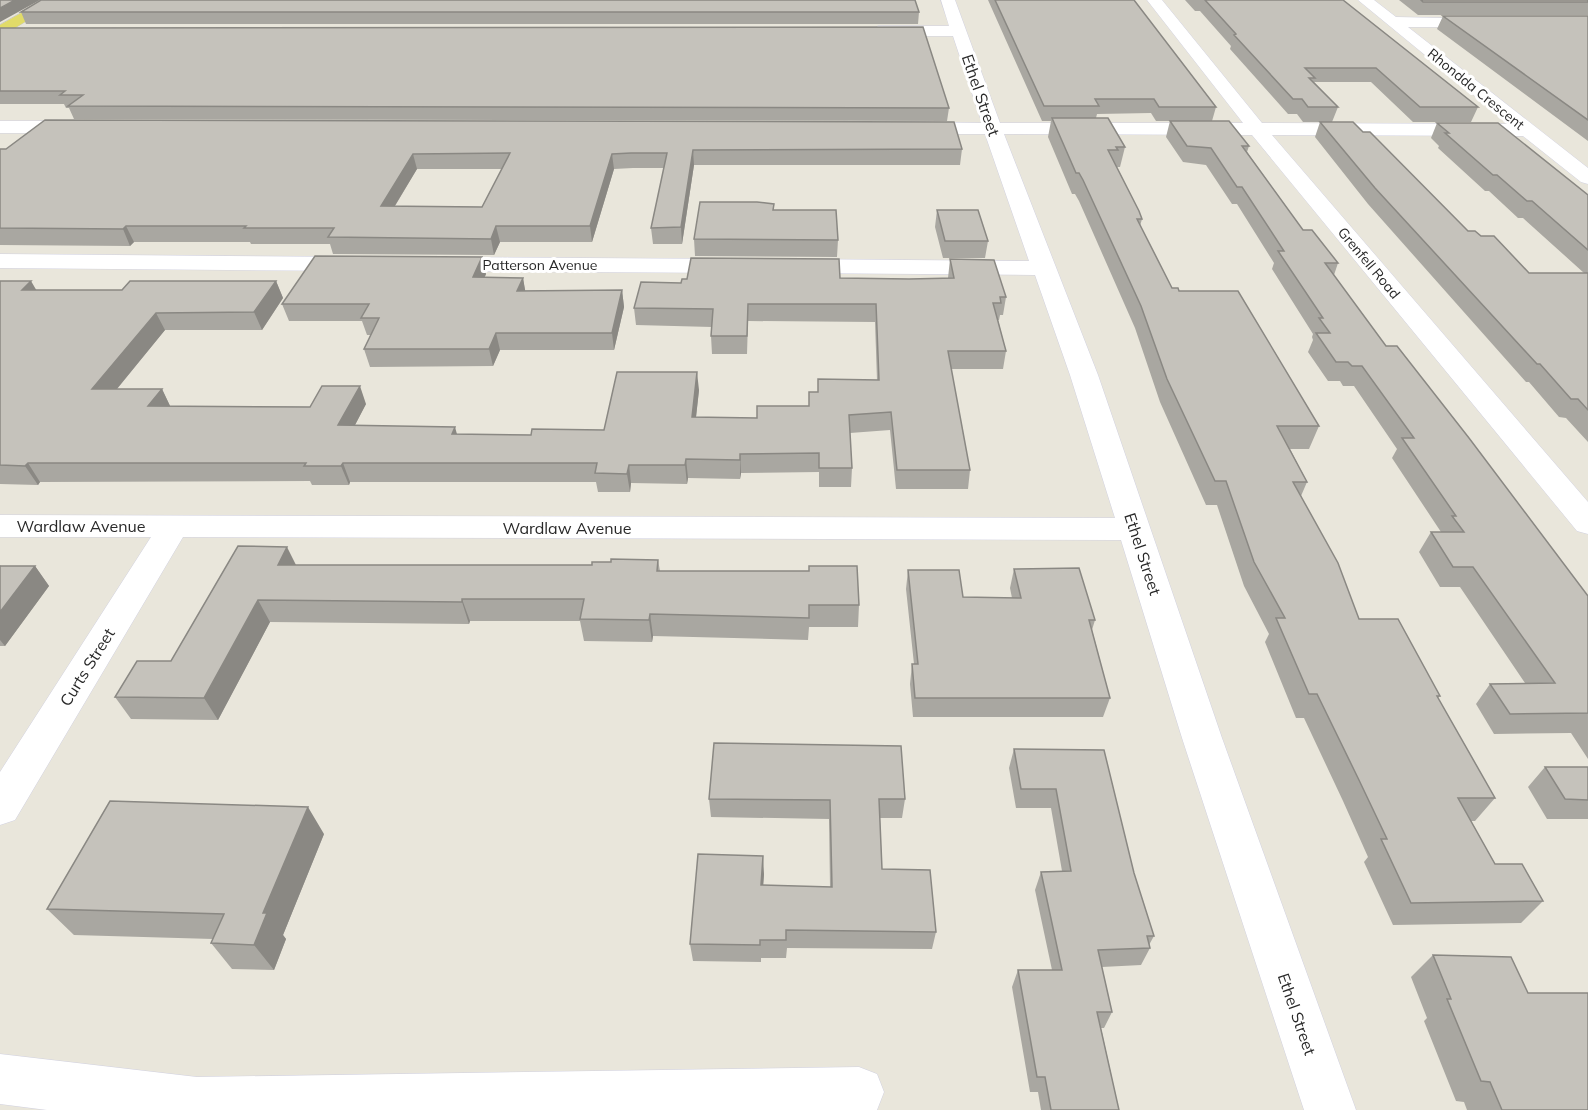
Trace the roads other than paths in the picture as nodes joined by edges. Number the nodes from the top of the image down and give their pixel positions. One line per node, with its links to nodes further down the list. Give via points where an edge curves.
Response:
1 (54, 0): 10 (main road)
2 (948, 0): 9 (street, Ethel Street)
3 (1154, 0): 14 (street, Grenfell Road)
4 (1365, 0): 5 (street, Rhondda Crescent)
5 (1394, 22): 6 (street); 16 (street, Rhondda Crescent)
6 (1497, 22)
7 (37, 31): 10 (street)
8 (857, 31): 9 (street)
9 (958, 31): 15 (street, Ethel Street)
10 (1, 32)
11 (0, 128): 12 (street)
12 (103, 128)
13 (892, 128): 15 (street)
14 (1256, 128): 15 (street); 16 (street); 22 (street, Grenfell Road)
15 (992, 129): 21 (street, Ethel Street)
16 (1526, 130): 17 (street, Rhondda Crescent)
17 (1588, 178)
18 (0, 261): 19 (street)
19 (372, 264)
20 (420, 264): 21 (street, Patterson Avenue)
21 (1045, 268): 25 (street, Ethel Street)
22 (1588, 523)
23 (0, 526): 24 (street, Wardlaw Avenue)
24 (174, 526): 25 (street, Wardlaw Avenue); 26 (street, Curts Street)
25 (1135, 529): 29 (street, Ethel Street)
26 (0, 807)
27 (0, 1079): 28 (street, via 197,1103)
28 (859, 1092)
29 (1330, 1110)

